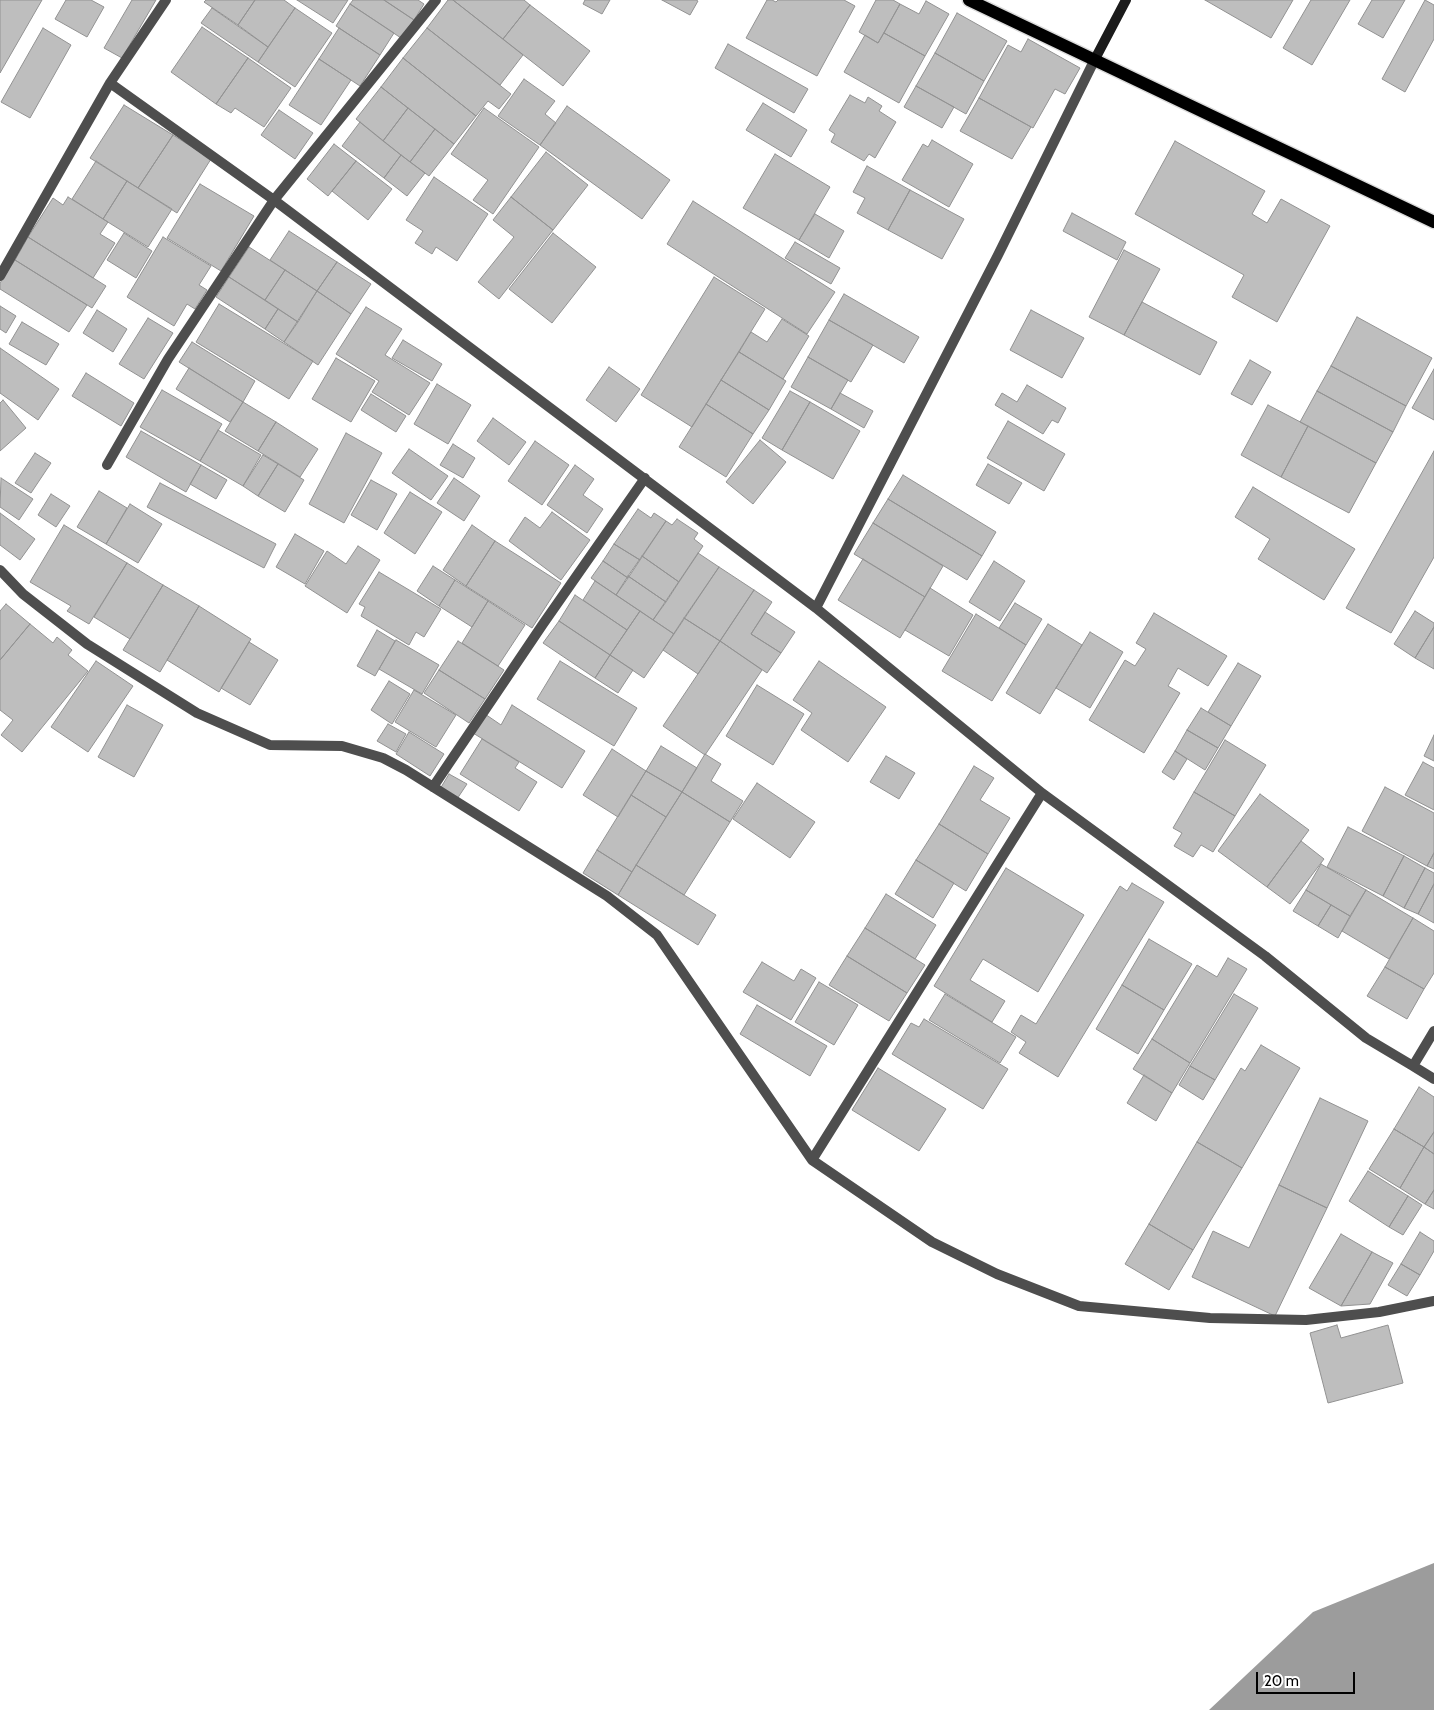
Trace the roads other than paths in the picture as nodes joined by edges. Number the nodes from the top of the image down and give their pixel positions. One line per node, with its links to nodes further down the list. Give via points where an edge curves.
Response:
1 (166, 0): 6 (street)
2 (969, 0): 5 (main road)
3 (1126, 0): 5 (main road)
4 (431, 1): 7 (street)
5 (1095, 59): 8 (main road); 13 (street)
6 (110, 82): 7 (street); 9 (street)
7 (274, 200): 10 (street, via 168,359); 11 (street)
8 (1434, 222)
9 (0, 276)
10 (107, 465)
11 (645, 478): 13 (street); 14 (street)
12 (0, 570): 14 (street, via 22,594 87,644 197,713 270,745 342,746 382,758)
13 (816, 608): 15 (street)
14 (433, 787): 19 (street, via 607,896 658,935)
15 (1042, 792): 17 (street, via 1265,956 1366,1038); 19 (street)
16 (1434, 1031): 17 (street)
17 (1413, 1066): 18 (street)
18 (1434, 1080)
19 (812, 1160): 20 (street, via 932,1242 997,1274 1078,1306 1210,1318 1306,1320 1379,1312)
20 (1434, 1300)

